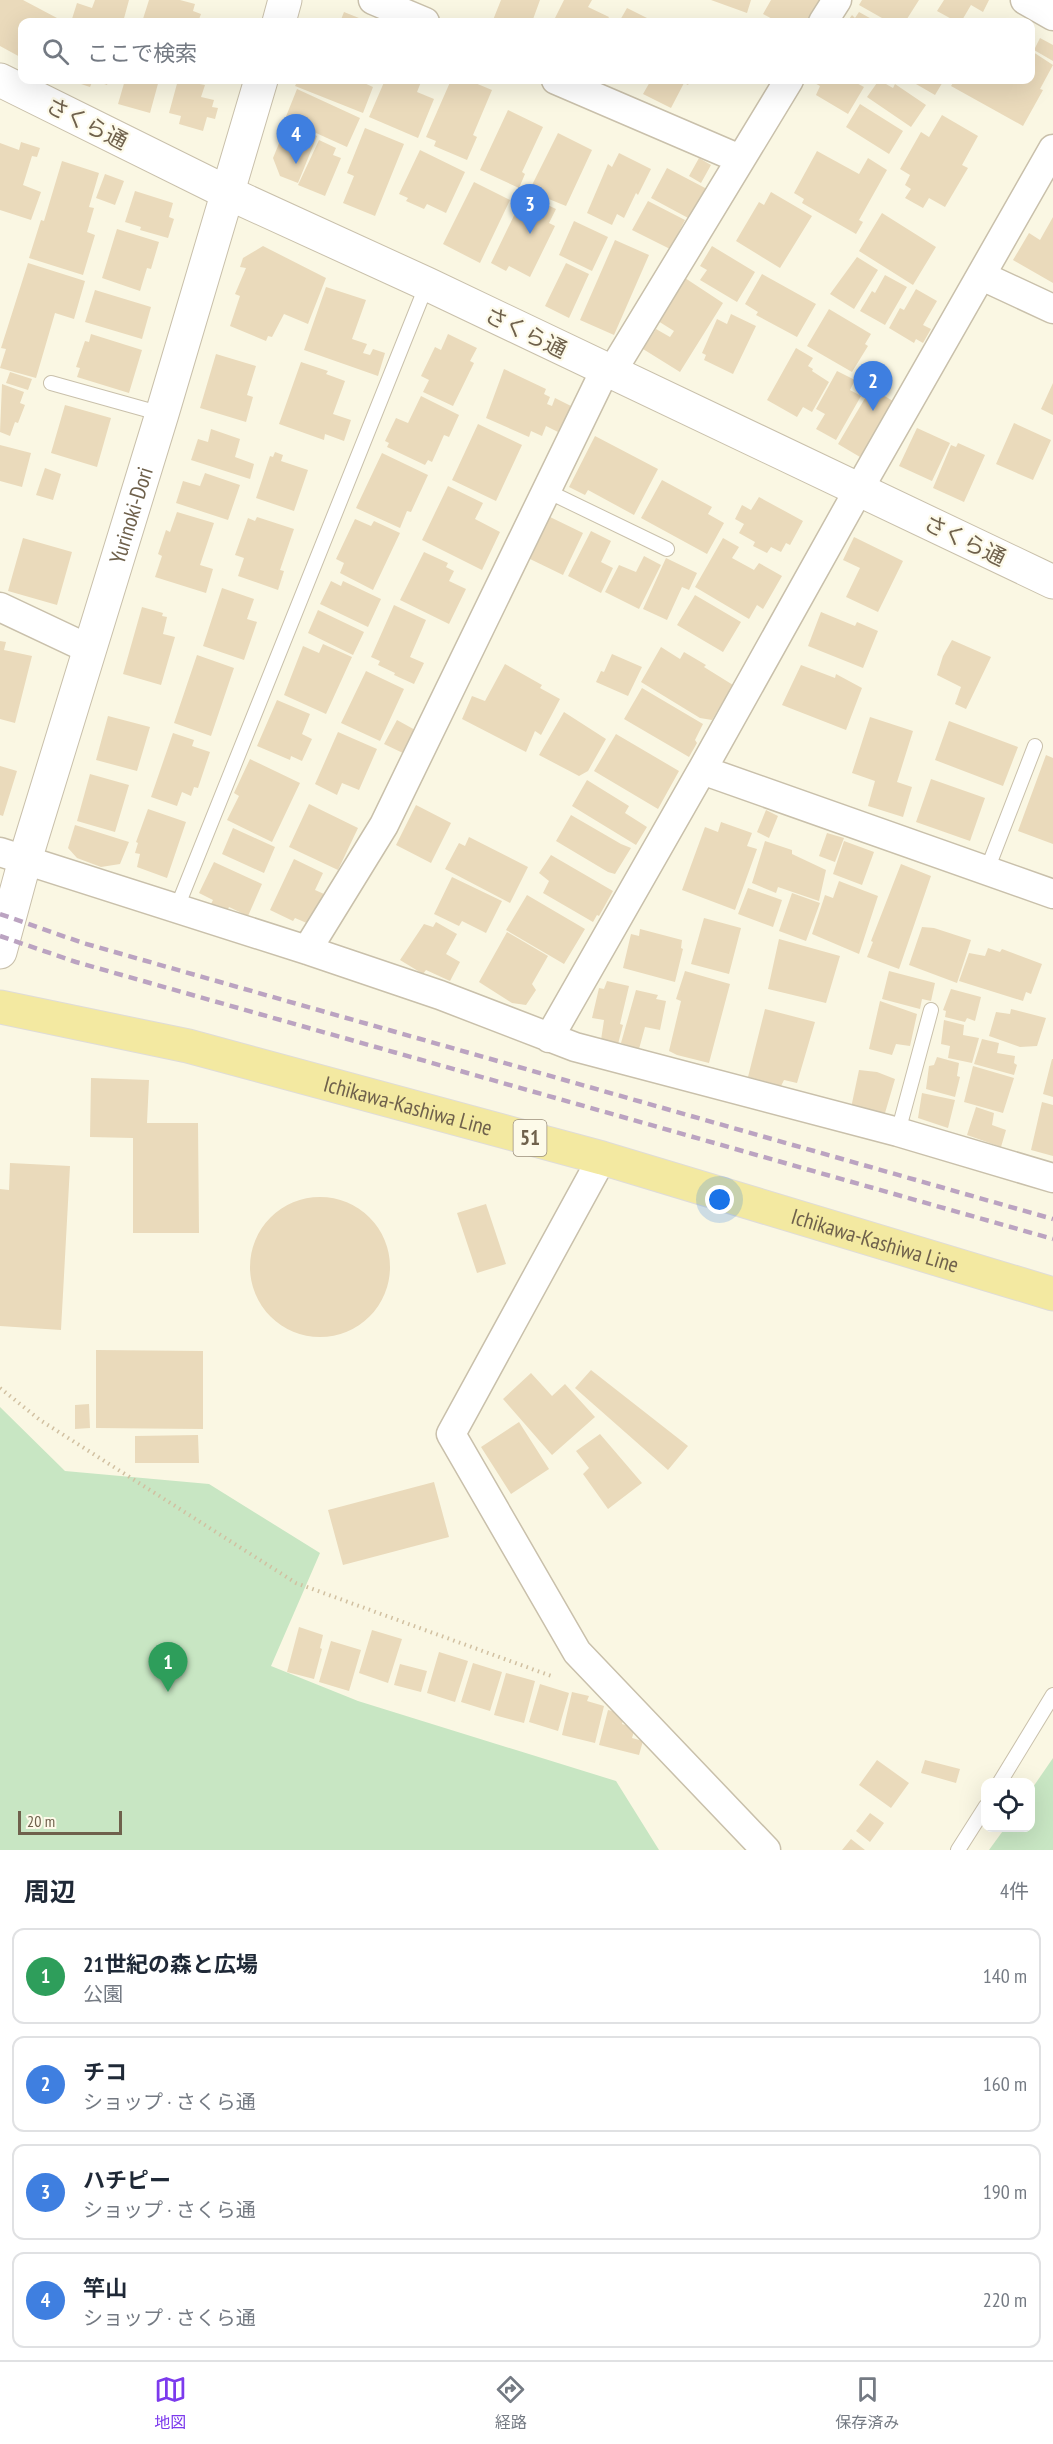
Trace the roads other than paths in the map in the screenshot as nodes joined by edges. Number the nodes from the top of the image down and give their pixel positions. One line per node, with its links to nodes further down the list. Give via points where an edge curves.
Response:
1 (285, 0): 6 (street)
2 (373, 0): 7 (street)
3 (837, 0): 8 (street)
4 (1025, 0): 5 (street)
5 (1053, 16)
6 (280, 18)
7 (416, 18)
8 (826, 18)
9 (0, 80): 15 (street, さくら通)
10 (260, 84): 15 (street, Yurinoki-Dori)
11 (565, 84): 14 (street)
12 (787, 84): 14 (street)
13 (1053, 150): 16 (street)
14 (740, 159): 19 (street)
15 (226, 192): 17 (street, さくら通); 21 (street, Yurinoki-Dori)
16 (982, 276): 18 (street); 22 (street)
17 (427, 284): 19 (street, さくら通); 33 (lane)
18 (1053, 309)
19 (608, 372): 22 (street, さくら通); 23 (street)
20 (51, 383): 21 (lane)
21 (162, 414): 27 (street, Yurinoki-Dori)
22 (859, 489): 25 (street, さくら通); 29 (street)
23 (547, 491): 24 (lane); 34 (street, via 384,825)
24 (667, 549)
25 (1053, 582)
26 (0, 607): 27 (street)
27 (89, 649): 30 (street, Yurinoki-Dori)
28 (1035, 746): 31 (lane)
29 (702, 770): 31 (street); 38 (street)
30 (13, 856): 33 (street); 35 (street, Yurinoki-Dori)
31 (987, 870): 32 (street)
32 (1053, 894)
33 (176, 910): 34 (street)
34 (307, 950): 38 (street, via 440,995)
35 (0, 952)
36 (0, 1007): 40 (main road, Ichikawa-Kashiwa Line / 51, via 188,1046)
37 (931, 1010): 39 (lane)
38 (549, 1038): 39 (street)
39 (898, 1132): 41 (street)
40 (602, 1158): 42 (main road, Ichikawa-Kashiwa Line / 51); 46 (street, via 451,1434 577,1652)
41 (1053, 1178)
42 (1053, 1294)
43 (1053, 1695): 44 (lane)
44 (1002, 1778)
45 (981, 1814): 47 (lane)
46 (766, 1850)
47 (958, 1850)

